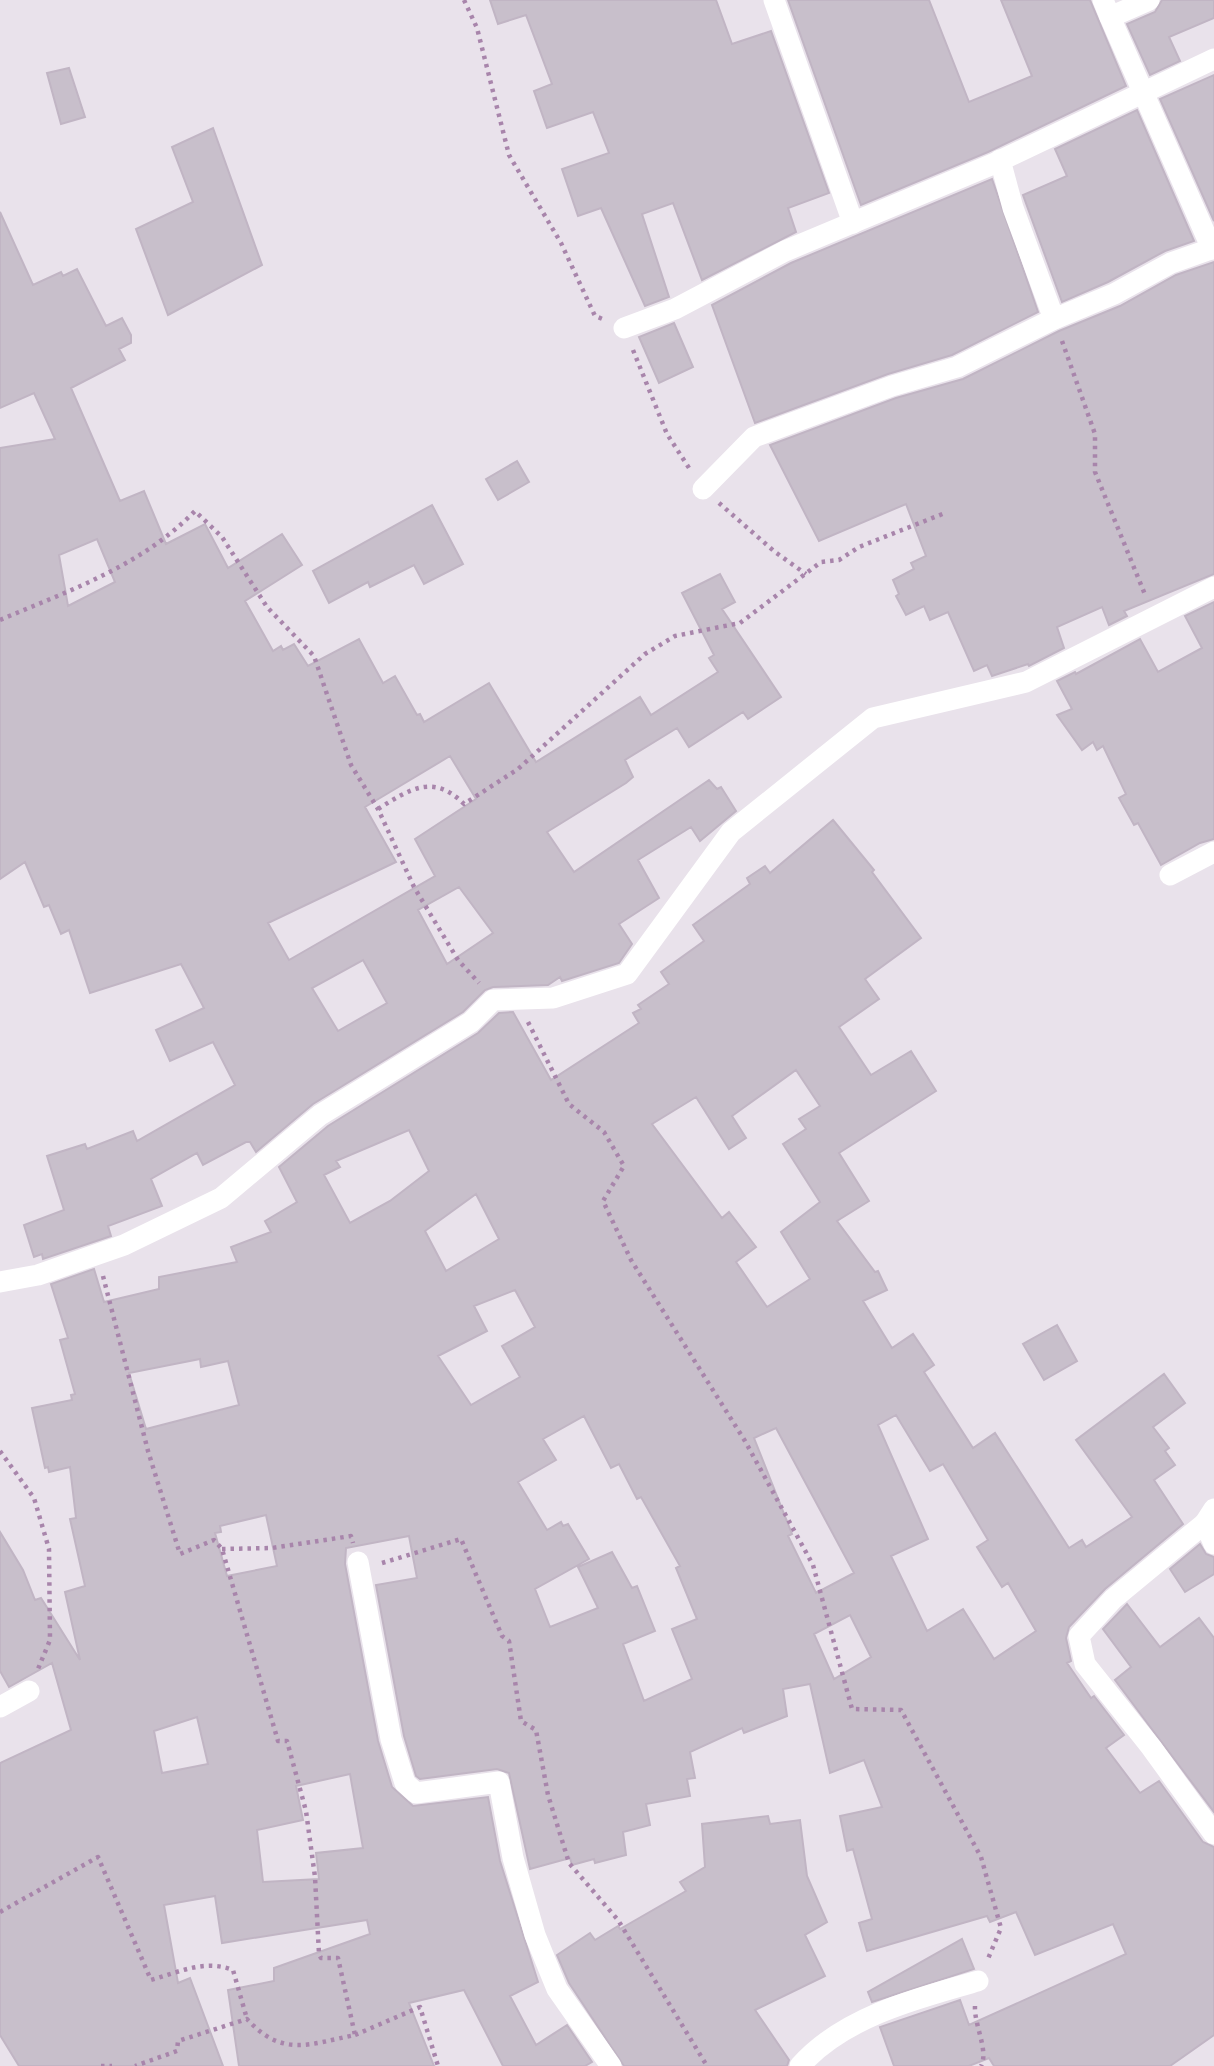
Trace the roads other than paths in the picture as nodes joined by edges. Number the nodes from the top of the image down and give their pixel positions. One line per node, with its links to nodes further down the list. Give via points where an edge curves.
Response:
1 (774, 0): 7 (street)
2 (1149, 0): 3 (street)
3 (1106, 9): 5 (street)
4 (1214, 59): 5 (street)
5 (1142, 91): 6 (street); 8 (street)
6 (1000, 160): 7 (street); 9 (street)
7 (853, 223): 10 (street, via 785,251 675,309)
8 (1213, 248): 9 (street)
9 (1054, 319): 11 (street, via 957,367 754,437)
10 (624, 328)
11 (703, 489)
12 (1214, 587): 15 (street, via 1026,682 873,718 731,832 626,974 553,998 494,1000 471,1021 320,1115 221,1198 124,1245 38,1275)
13 (1214, 852): 14 (street)
14 (1170, 875)
15 (0, 1282)
16 (1209, 1516): 17 (street); 21 (street, via 1079,1636 1085,1664)
17 (1214, 1544)
18 (358, 1562): 23 (street, via 389,1727 405,1783 416,1793 499,1782 513,1858 535,1935 557,1989)
19 (29, 1691): 20 (street)
20 (0, 1707)
21 (1214, 1834)
22 (978, 1981): 24 (street, via 850,2026)
23 (611, 2066)
24 (800, 2066)

